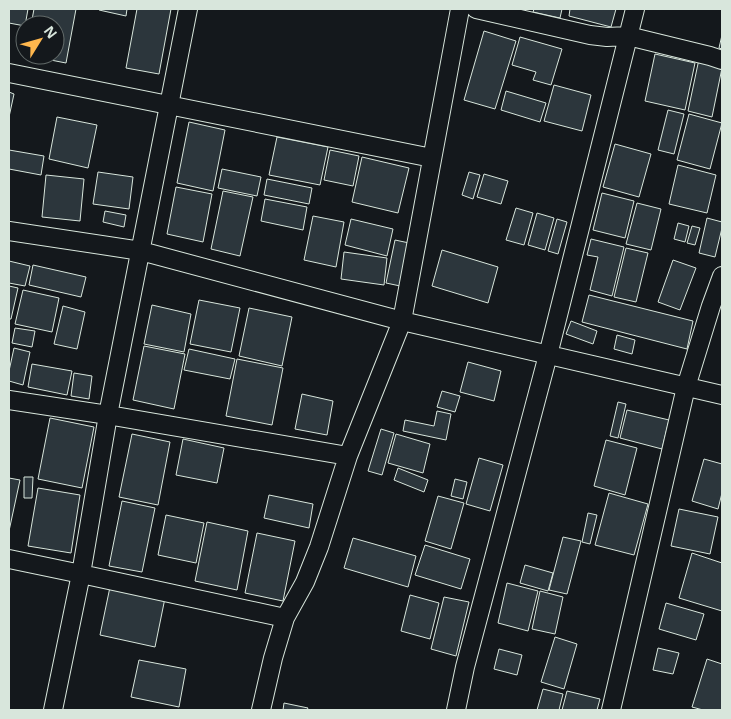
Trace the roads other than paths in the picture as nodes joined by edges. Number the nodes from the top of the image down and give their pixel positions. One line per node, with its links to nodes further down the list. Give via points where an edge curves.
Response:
1 (188, 9): 8 (street)
2 (460, 9): 9 (street)
3 (476, 9): 5 (street, via 590,35)
4 (635, 9): 5 (street)
5 (628, 36): 6 (street); 14 (street)
6 (722, 60)
7 (9, 73): 8 (street)
8 (169, 105): 9 (street); 11 (street)
9 (432, 158): 13 (street)
10 (9, 231): 11 (street)
11 (141, 251): 13 (street); 18 (street)
12 (722, 276): 15 (street)
13 (402, 321): 14 (street); 19 (street)
14 (548, 356): 15 (street); 25 (street)
15 (686, 387): 16 (street); 26 (street)
16 (722, 395)
17 (9, 400): 18 (street)
18 (108, 415): 19 (street); 21 (street)
19 (348, 456): 22 (street, via 319,547)
20 (9, 559): 21 (street)
21 (81, 574): 22 (street); 23 (street)
22 (285, 618): 24 (street)
23 (53, 710)
24 (261, 710)
25 (456, 710)
26 (611, 710)

